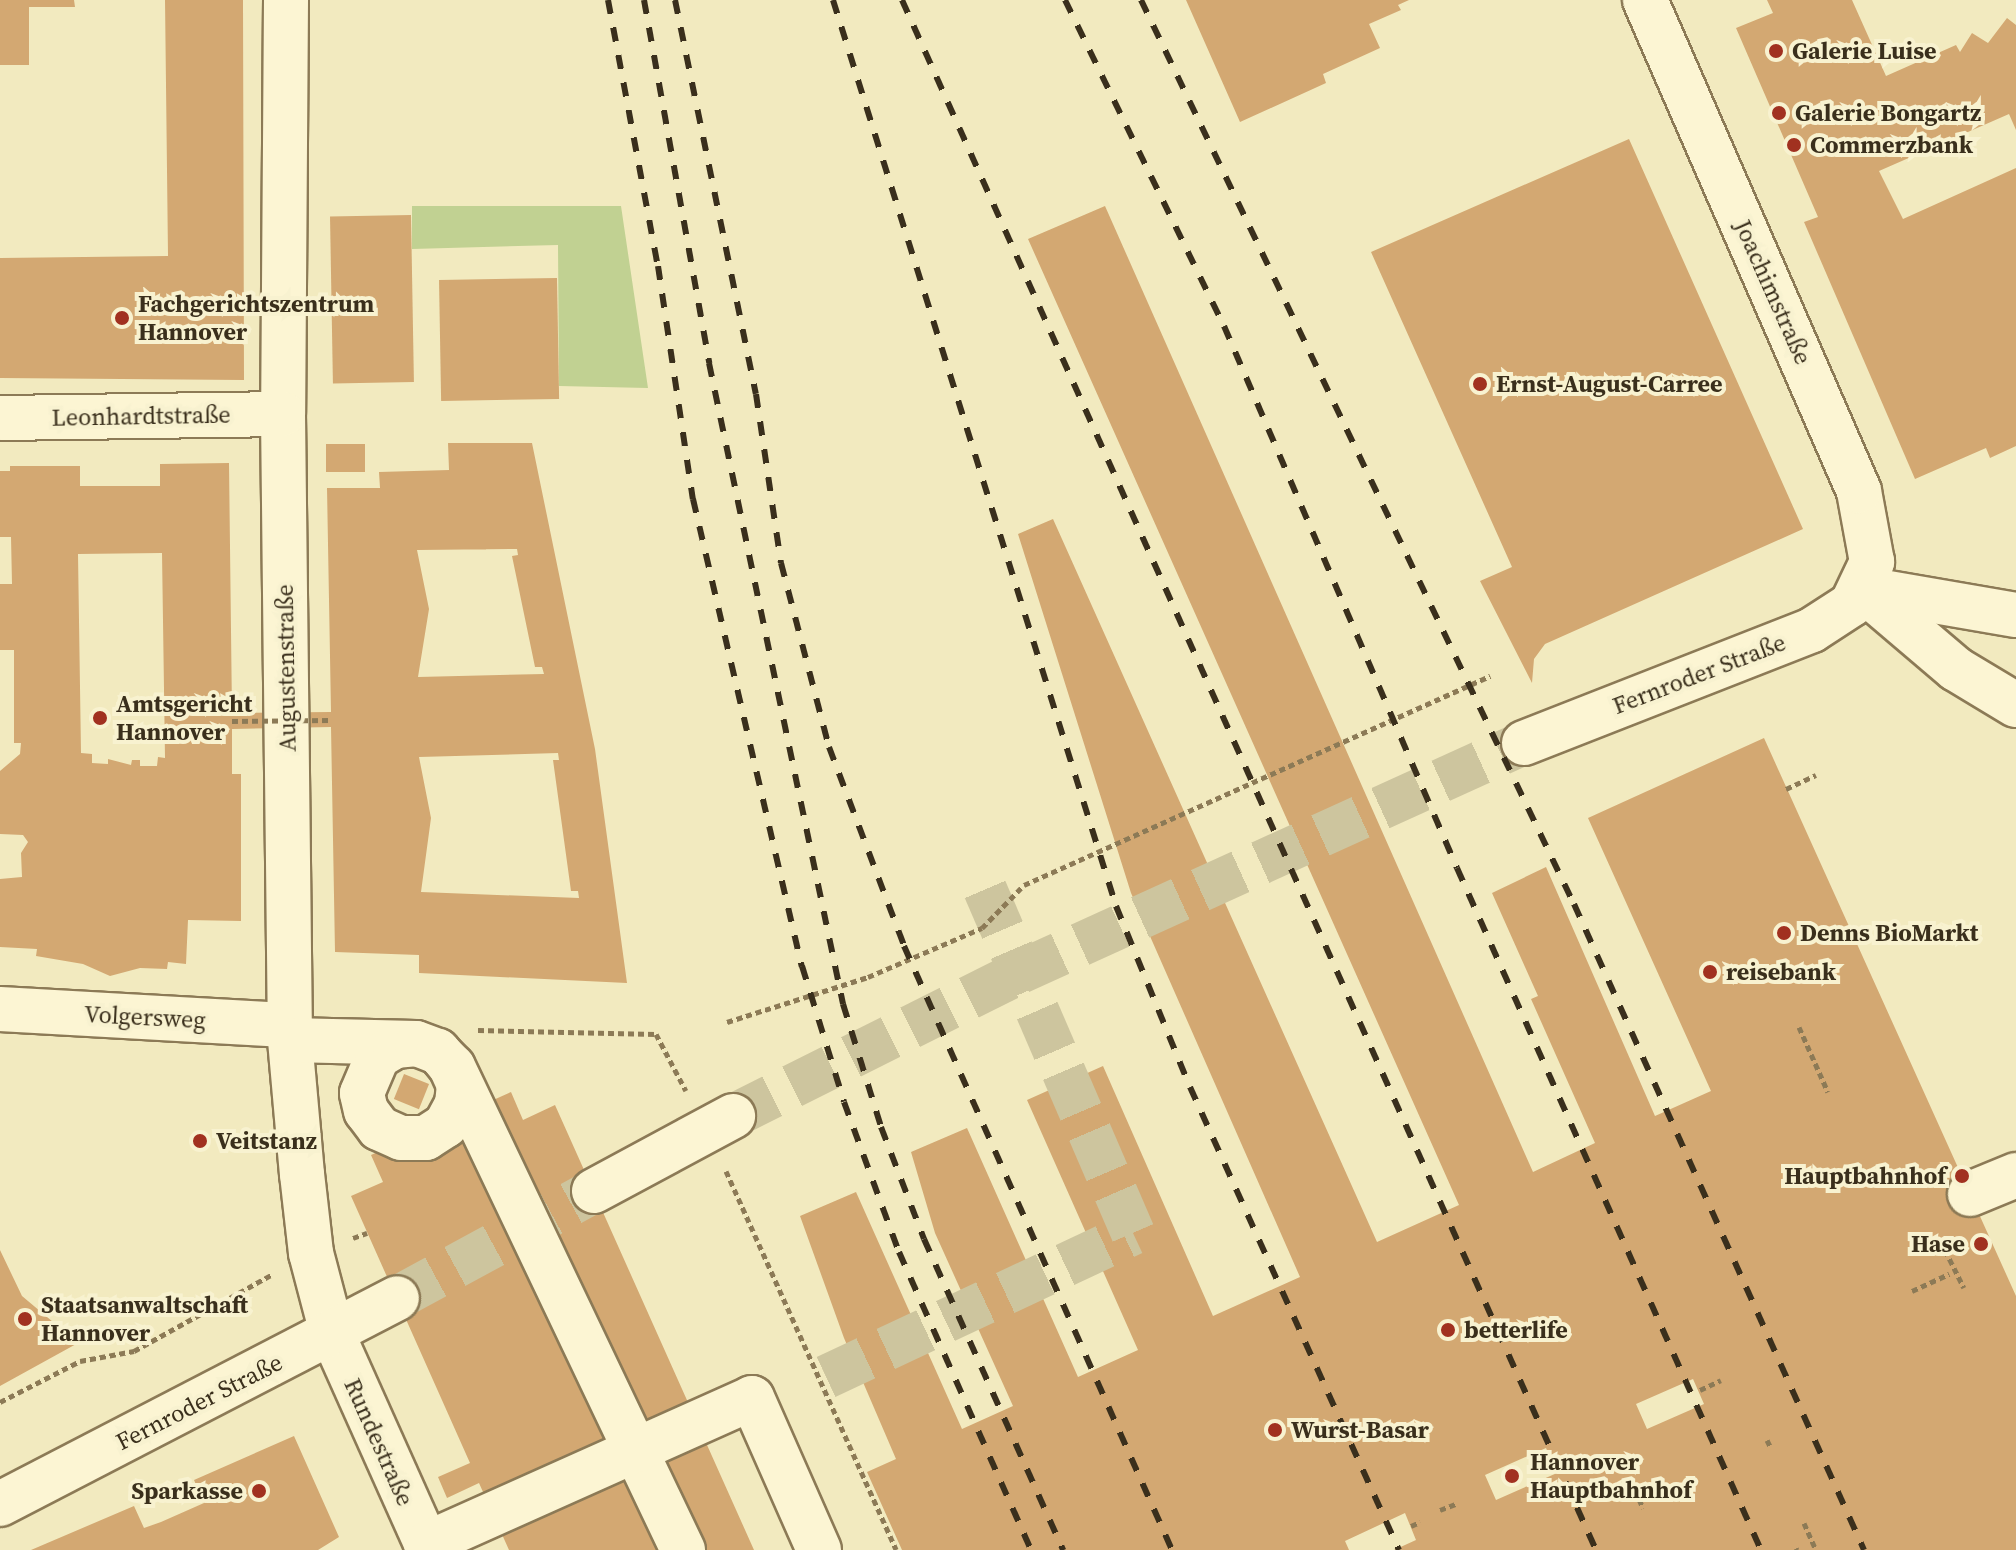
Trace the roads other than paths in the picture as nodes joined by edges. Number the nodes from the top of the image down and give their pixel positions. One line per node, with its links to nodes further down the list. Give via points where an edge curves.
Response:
1 (286, 0): 3 (street, Augustenstraße)
2 (1645, 0): 5 (street, Joachimstraße, via 1859,491 1872,562)
3 (283, 414): 4 (street, Leonhardtstraße); 10 (street, Augustenstraße)
4 (0, 418)
5 (1862, 589): 6 (street); 7 (street, via 1983,690); 8 (street, Fernroder Straße, via 1838,615 1812,630)
6 (2016, 615)
7 (2016, 705)
8 (1524, 743)
9 (0, 1009): 10 (street, Volgersweg)
10 (290, 1032): 16 (street, Augustenstraße, via 311,1253); 19 (street, Volgersweg, via 416,1043 438,1051 444,1059 451,1067 459,1085 457,1104 446,1125 426,1138 401,1138 379,1128 366,1111 362,1093 377,1057 395,1046 417,1044 438,1052 446,1060 453,1067)
11 (720, 1123): 13 (street)
12 (2016, 1175): 14 (street)
13 (594, 1191)
14 (1970, 1194)
15 (397, 1298): 16 (street, Fernroder Straße)
16 (332, 1333): 17 (street, Fernroder Straße); 18 (street, Rundestraße)
17 (0, 1504)
18 (428, 1547): 20 (street, via 752,1398)
19 (683, 1550)
20 (819, 1550)

